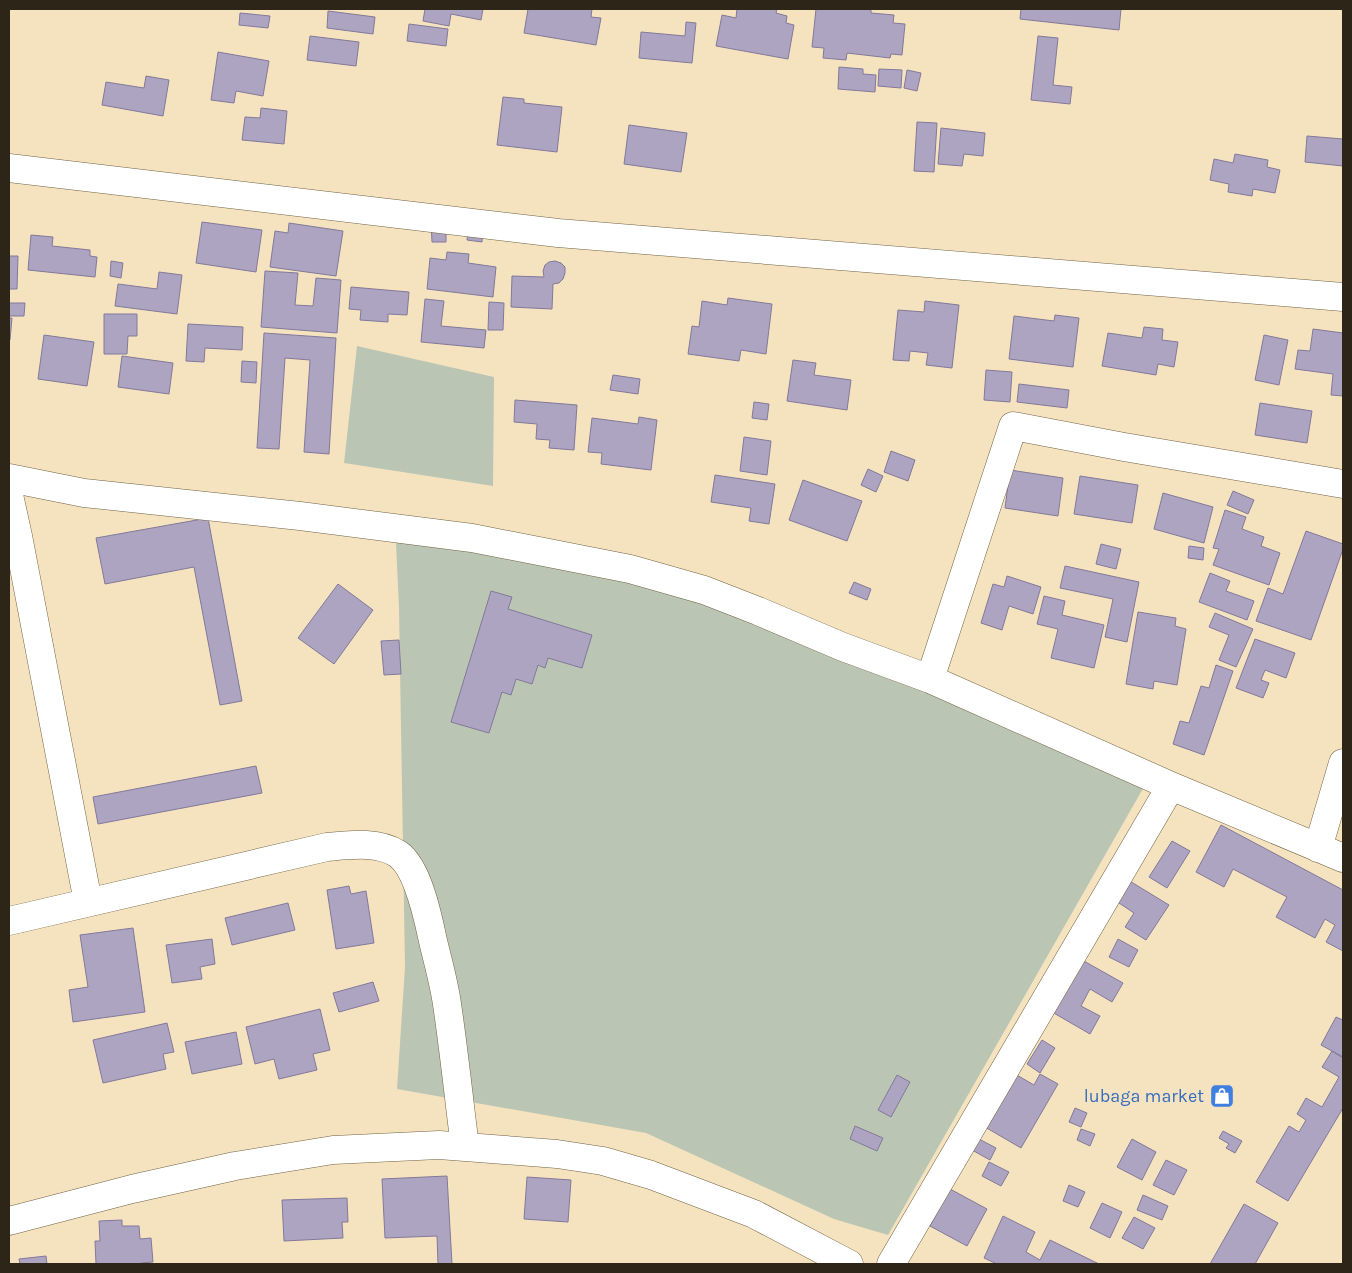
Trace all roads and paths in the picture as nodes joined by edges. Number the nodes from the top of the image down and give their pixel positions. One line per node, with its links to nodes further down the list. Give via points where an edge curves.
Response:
1 (9, 168): 2 (street, via 558,234)
2 (1343, 297)
3 (9, 478): 6 (street, via 84,493 472,538 630,569 704,590)
4 (1343, 484): 6 (street, via 1013,426)
5 (9, 495): 11 (street)
6 (930, 679): 8 (street)
7 (1343, 763): 9 (street)
8 (1171, 786): 9 (street); 16 (street)
9 (1318, 848): 10 (street)
10 (1343, 858)
11 (88, 902): 12 (street); 13 (street, via 327,846 364,845 384,848 399,855 422,894 443,984)
12 (9, 921)
13 (465, 1147): 14 (street, via 439,1145 333,1150 245,1164 132,1188); 15 (street, via 557,1154 603,1161 651,1175 754,1214)
14 (9, 1221)
15 (849, 1264)
16 (891, 1264)

